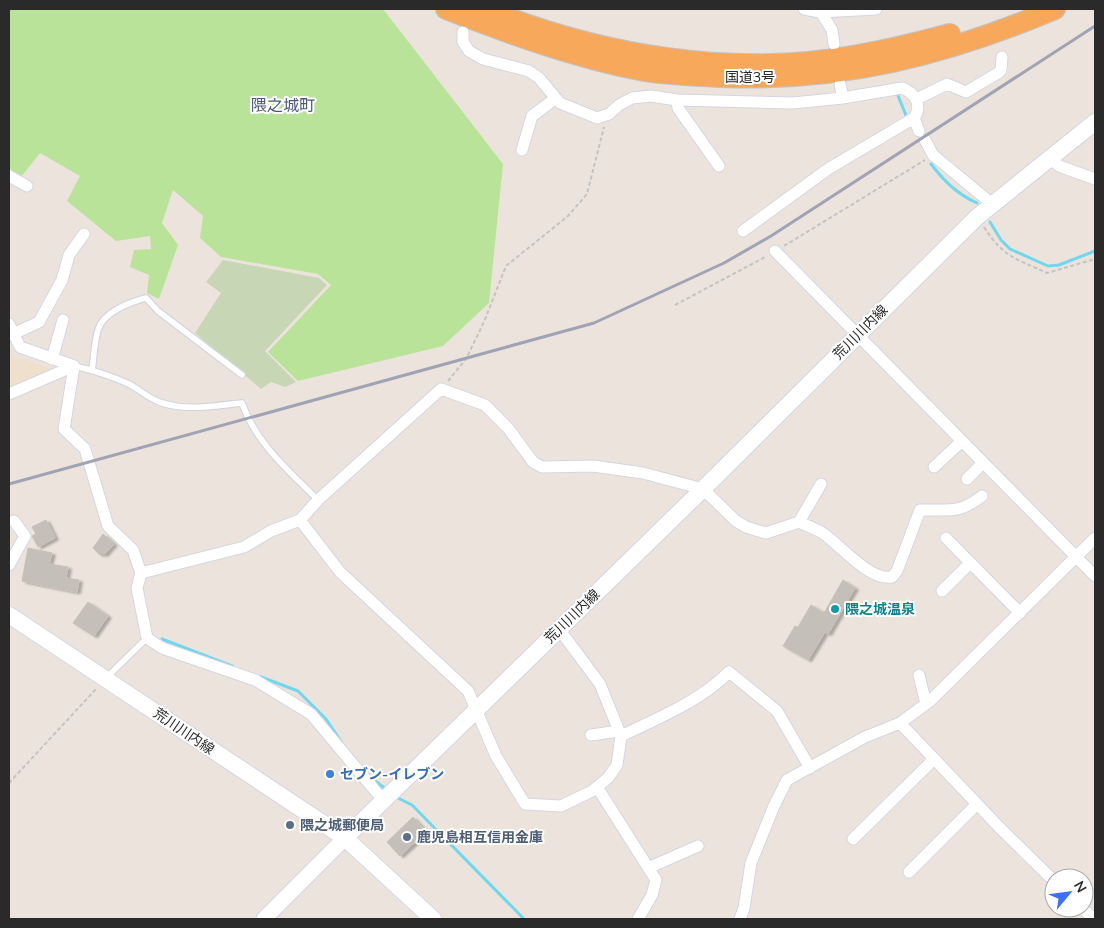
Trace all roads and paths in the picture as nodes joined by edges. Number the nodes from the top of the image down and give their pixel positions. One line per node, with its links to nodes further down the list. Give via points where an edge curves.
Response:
1 (446, 9): 8 (highway, 国道3号)
2 (485, 9): 8 (highway, 国道3号)
3 (804, 9): 7 (street)
4 (876, 9): 7 (street)
5 (1020, 9): 8 (highway, 国道3号, via 956,32 873,52 755,64 706,63 650,56 588,43)
6 (1055, 9): 8 (highway, 国道3号, via 1005,30 908,60 856,70 758,78 646,71 586,58)
7 (819, 10): 10 (street, via 832,30)
8 (512, 21)
9 (463, 32): 13 (street, via 463,42 469,51 482,59 530,71)
10 (834, 44)
11 (1002, 57): 15 (street, via 998,73 966,92 947,84)
12 (840, 84): 14 (street)
13 (556, 98): 17 (street, via 572,108); 20 (street, via 532,116)
14 (842, 98): 15 (street, via 902,88); 16 (street, via 792,102)
15 (917, 99): 18 (street, via 918,113)
16 (677, 100): 17 (street, via 651,96 632,98); 23 (street, via 678,108)
17 (602, 117): 41 (path, via 604,129 587,194 568,216 506,266 466,359)
18 (914, 118): 21 (street); 29 (street, via 828,169)
19 (1095, 122): 22 (main road, 荒川川内線)
20 (522, 150)
21 (933, 155): 27 (street); 31 (path)
22 (1049, 158): 25 (street, via 1059,166); 27 (main road, 荒川川内線)
23 (718, 166)
24 (9, 176): 26 (street)
25 (1095, 179)
26 (27, 186)
27 (991, 203): 28 (main road, 荒川川内線)
28 (976, 217): 32 (path, via 1004,253 1047,273); 36 (main road, 荒川川内線)
29 (744, 231)
30 (84, 234): 35 (street, via 69,255 62,280 39,322)
31 (776, 251): 33 (path); 36 (street)
32 (1095, 259)
33 (675, 305)
34 (63, 320): 37 (street)
35 (11, 329): 37 (street, via 20,347)
36 (857, 335): 43 (street); 48 (main road, 荒川川内線)
37 (52, 358): 38 (street)
38 (74, 366): 39 (lane); 42 (street); 59 (street, via 64,429 85,449 108,526 133,550)
39 (92, 370): 40 (lane, via 98,328 129,303 146,298 158,311); 50 (lane, via 131,385 161,403 198,408 242,403 247,418 267,450)
40 (242, 375)
41 (441, 389): 48 (street, via 485,405 508,428 533,462 542,467 593,466 635,472); 50 (street)
42 (9, 394)
43 (962, 441): 44 (street); 45 (street)
44 (983, 463): 46 (street); 56 (street)
45 (934, 468)
46 (967, 479)
47 (821, 484): 53 (street)
48 (703, 489): 53 (street, via 746,527 766,533); 64 (main road, 荒川川内線)
49 (982, 496): 53 (street, via 968,507 920,510 892,577 884,578 871,572 822,532)
50 (318, 500): 51 (street)
51 (300, 520): 59 (street, via 271,531 244,547); 69 (street, via 340,572 468,691)
52 (14, 521): 58 (street, via 25,536)
53 (799, 522)
54 (946, 538): 57 (street)
55 (1095, 538): 56 (street)
56 (1076, 556): 60 (street); 62 (street)
57 (970, 563): 61 (street); 62 (street)
58 (9, 565)
59 (141, 573): 65 (street, via 137,588)
60 (1095, 576)
61 (942, 591)
62 (1020, 613): 68 (street)
63 (9, 615): 67 (main road, 荒川川内線)
64 (559, 629): 69 (main road, 荒川川内線); 71 (street, via 600,684)
65 (147, 638): 67 (lane); 77 (street, via 162,648 255,680 311,714)
66 (919, 674): 68 (street)
67 (105, 678): 75 (path); 79 (main road, 荒川川内線)
68 (926, 704): 70 (street)
69 (477, 709): 76 (street, via 496,756 525,804 561,806); 77 (main road, 荒川川内線)
70 (900, 723): 73 (street); 74 (street, via 865,737)
71 (620, 734): 72 (street); 74 (street, via 671,712 714,687 730,672 777,711); 76 (street, via 617,765)
72 (591, 735)
73 (934, 759): 78 (street); 80 (street)
74 (810, 768): 88 (street, via 787,780 774,806 750,863)
75 (9, 783)
76 (597, 787): 82 (street)
77 (388, 796): 79 (main road, 荒川川内線)
78 (977, 804): 83 (street); 84 (street)
79 (345, 838): 85 (street); 86 (main road)
80 (853, 838)
81 (698, 846): 82 (street)
82 (648, 868): 87 (street, via 656,880 652,895)
83 (1044, 871)
84 (909, 872)
85 (264, 919)
86 (433, 919)
87 (638, 919)
88 (740, 919)

